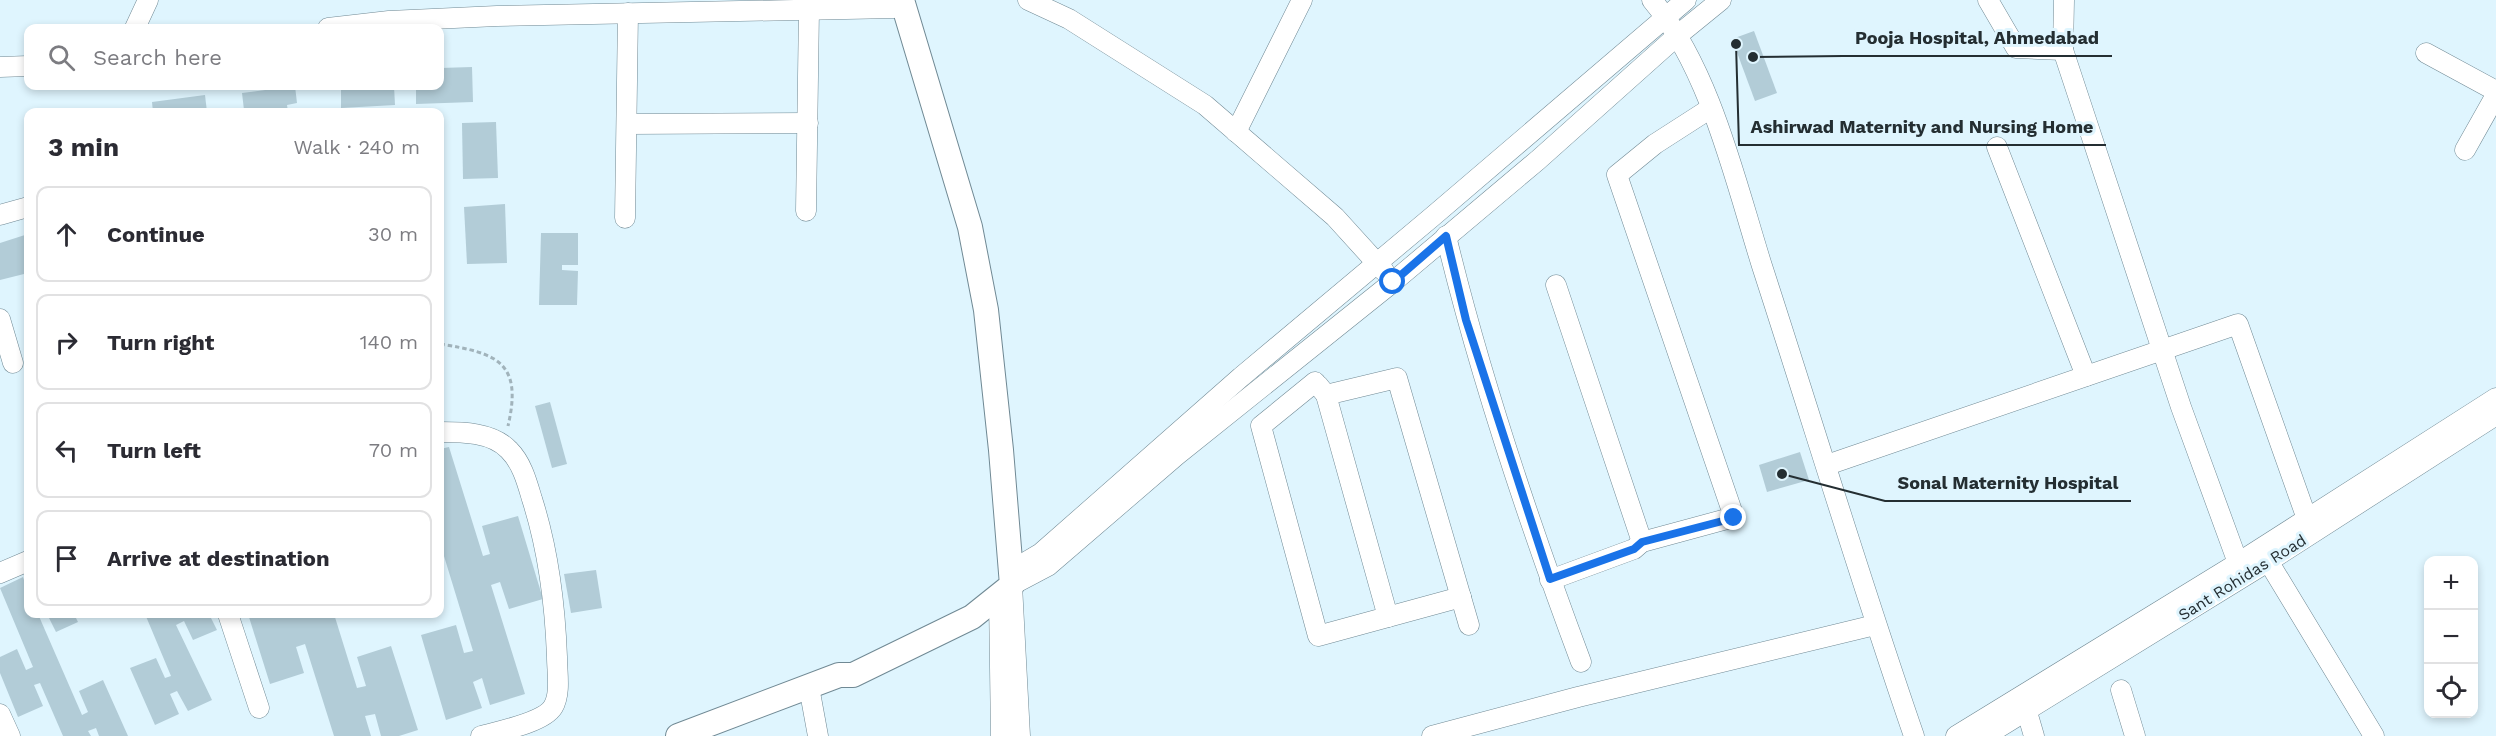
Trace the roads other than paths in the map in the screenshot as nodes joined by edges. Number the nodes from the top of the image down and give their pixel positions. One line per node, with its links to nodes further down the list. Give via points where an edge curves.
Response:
1 (148, 0): 17 (street)
2 (1302, 0): 28 (street)
3 (1652, 0): 16 (street)
4 (1686, 0): 16 (street)
5 (1721, 0): 19 (street)
6 (1988, 0): 20 (street, via 2016,48)
7 (2064, 0): 20 (street)
8 (896, 2): 15 (street); 57 (main road, via 961,230 974,299)
9 (1036, 2): 28 (street, via 1205,105)
10 (773, 4): 11 (street); 15 (street)
11 (696, 6): 13 (street)
12 (539, 7): 13 (street); 14 (street)
13 (621, 8): 27 (street)
14 (459, 9): 18 (street)
15 (809, 9): 26 (street)
16 (1666, 17): 19 (street); 36 (street)
17 (137, 24)
18 (363, 24)
19 (1678, 35): 25 (street); 35 (street)
20 (2064, 50): 40 (street)
21 (2426, 53): 24 (street)
22 (24, 66): 23 (street)
23 (0, 67)
24 (2496, 93): 30 (street)
25 (1711, 108): 49 (street); 51 (street, via 1655,144 1617,175 1734,518)
26 (808, 123): 27 (street); 32 (street)
27 (627, 124): 34 (street)
28 (1236, 132): 36 (street, via 1335,217)
29 (1997, 147): 43 (street)
30 (2465, 150)
31 (24, 208): 33 (street)
32 (806, 211)
33 (0, 215)
34 (625, 218)
35 (1446, 236): 37 (street); 56 (street, via 1466,320)
36 (1377, 261): 37 (street); 48 (street, via 1249,369)
37 (1393, 282): 41 (street)
38 (1556, 285): 51 (street)
39 (0, 320): 42 (street)
40 (2162, 350): 43 (street); 50 (street, via 2238,324); 54 (street)
41 (1299, 357): 44 (street); 48 (street)
42 (13, 363)
43 (2086, 376): 49 (street)
44 (1321, 388): 58 (street, via 1397,378); 59 (street); 59 (street, via 1261,426 1318,636)
45 (2496, 398): 50 (street)
46 (2496, 415): 52 (street, Sant Rohidas Road)
47 (444, 432): 70 (street, via 487,437 515,458 522,469 550,566 556,615 553,707 534,720)
48 (1190, 434): 57 (street, via 1048,566)
49 (1827, 465): 62 (street)
50 (2307, 519): 52 (street)
51 (1642, 542): 56 (street, via 1634,549)
52 (2265, 555): 54 (street); 67 (street, Sant Rohidas Road); 81 (street)
53 (24, 563): 55 (street)
54 (2238, 563): 77 (street)
55 (0, 573)
56 (1550, 579): 63 (street)
57 (1005, 584): 64 (main road, via 972,617 853,675 839,675); 73 (street); 74 (street)
58 (1461, 597): 59 (street); 61 (street)
59 (1388, 617)
60 (229, 618): 66 (street)
61 (1469, 625)
62 (1875, 625): 75 (street); 76 (street)
63 (1581, 662)
64 (809, 687): 71 (main road); 72 (street)
65 (2121, 690): 80 (street)
66 (259, 708)
67 (2027, 712): 78 (street, Sant Rohidas Road); 79 (street)
68 (0, 714): 69 (street)
69 (10, 736)
70 (482, 736)
71 (678, 736)
72 (818, 736)
73 (1001, 736)
74 (1020, 736)
75 (1432, 736)
76 (1914, 736)
77 (1956, 736)
78 (1985, 736)
79 (2034, 736)
80 (2135, 736)
81 (2373, 736)

